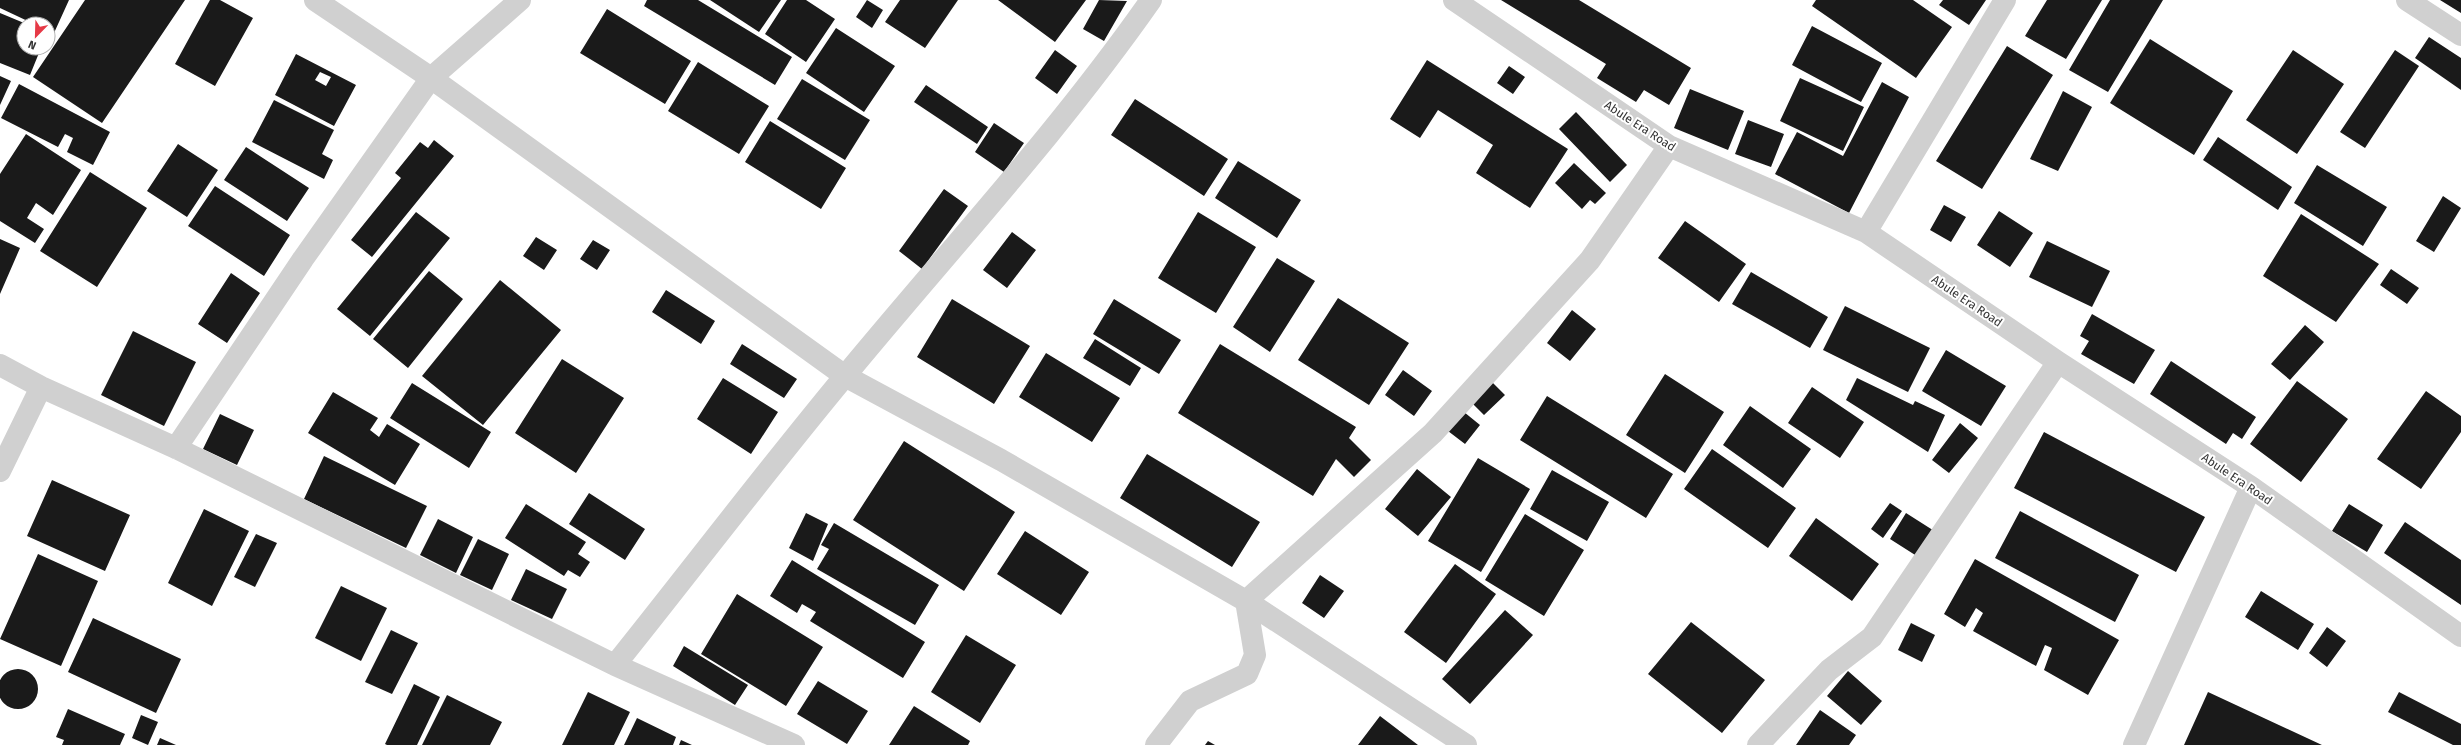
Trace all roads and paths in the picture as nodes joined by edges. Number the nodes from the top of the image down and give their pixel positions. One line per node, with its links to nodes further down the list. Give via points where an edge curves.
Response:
1 (315, 0): 8 (street)
2 (520, 0): 8 (street)
3 (1151, 0): 13 (street, via 1110,58 996,198)
4 (1454, 0): 9 (street, Abule Era Road)
5 (2005, 0): 10 (street)
6 (2407, 0): 7 (street)
7 (2461, 35)
8 (431, 78): 13 (street); 15 (street, via 303,259)
9 (1669, 146): 10 (street, Abule Era Road); 18 (street, via 1590,260 1438,428)
10 (1866, 232): 11 (street, Abule Era Road)
11 (2058, 362): 17 (street, Abule Era Road); 24 (street, via 1872,638 1829,670)
12 (0, 365): 14 (street)
13 (845, 376): 18 (street, via 994,456); 20 (street)
14 (41, 387): 15 (street); 16 (street)
15 (176, 448): 20 (street)
16 (0, 471)
17 (2251, 487): 19 (street, Abule Era Road); 25 (street)
18 (1246, 601): 22 (street, via 1255,655 1247,674 1190,701); 23 (street)
19 (2461, 636)
20 (615, 665): 21 (street)
21 (794, 745)
22 (1156, 745)
23 (1466, 745)
24 (1758, 745)
25 (2134, 745)

